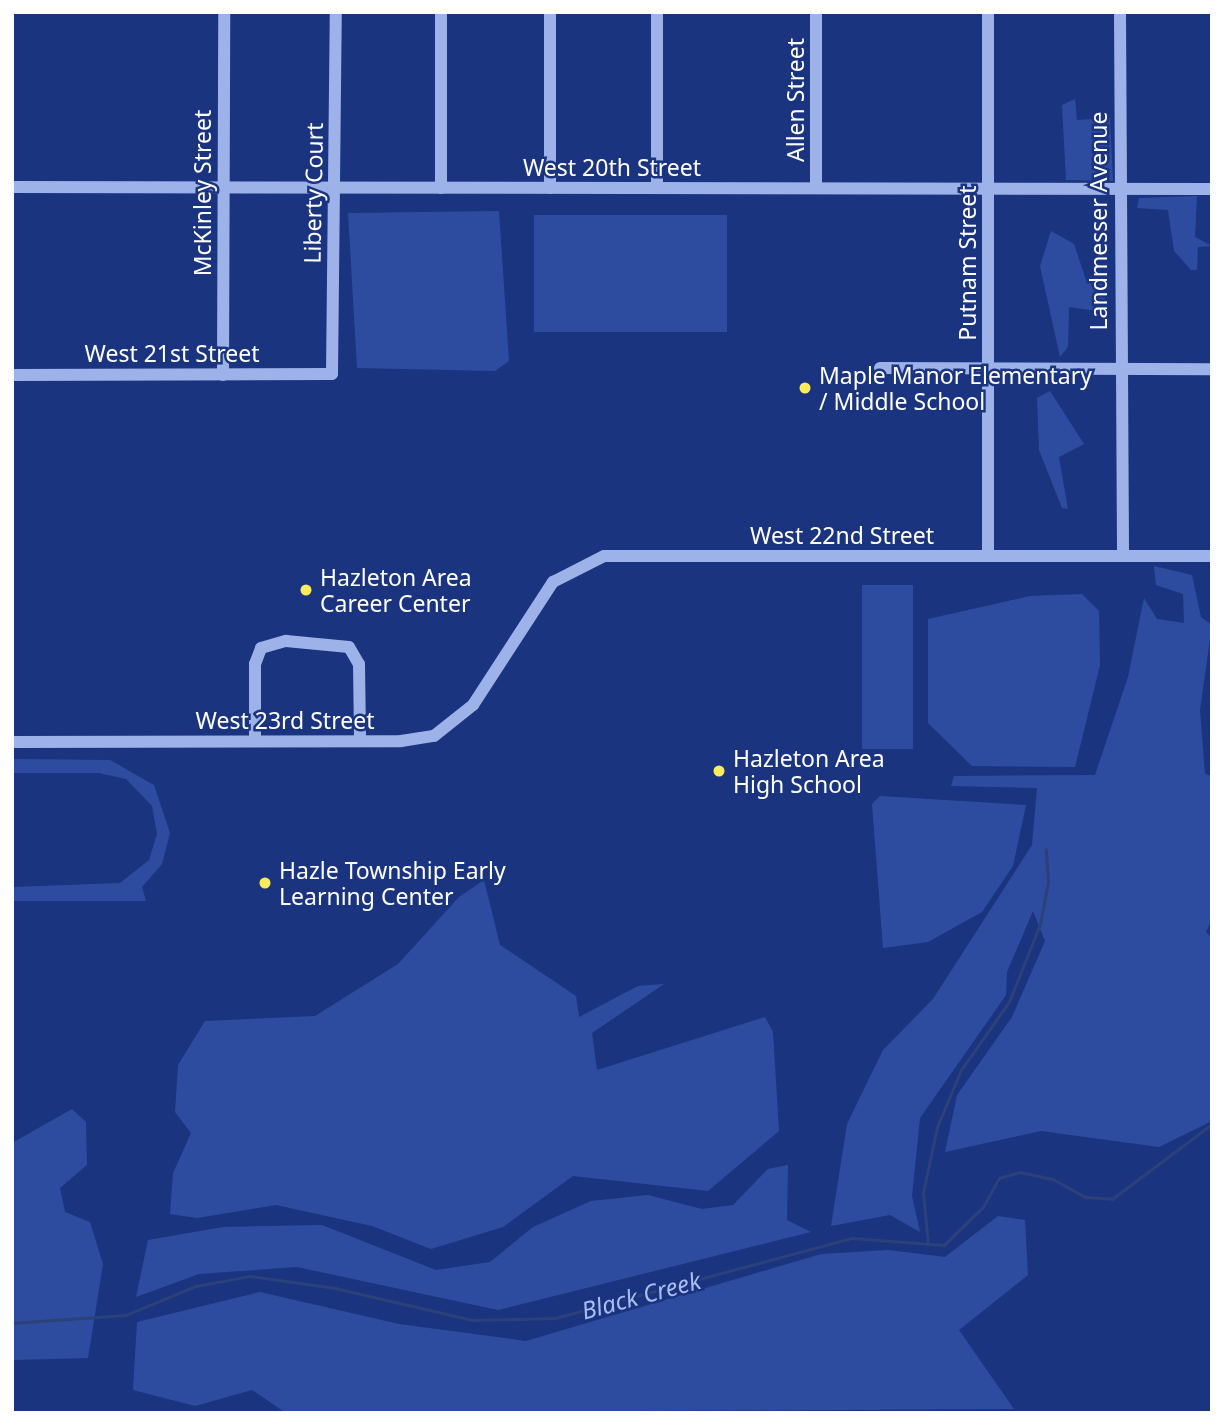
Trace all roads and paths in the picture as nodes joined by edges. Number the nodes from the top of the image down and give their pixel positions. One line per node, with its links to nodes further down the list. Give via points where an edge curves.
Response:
1 (224, 12): 10 (street, McKinley Street)
2 (336, 12): 15 (street, Liberty Court)
3 (441, 12): 11 (street)
4 (550, 12): 12 (street)
5 (657, 12): 13 (street)
6 (816, 12): 14 (street, Allen Street)
7 (988, 12): 16 (street, Putnam Street)
8 (1119, 12): 17 (street, Landmesser Avenue)
9 (12, 187): 10 (street, West 20th Street)
10 (223, 187): 15 (street, West 20th Street); 25 (street, McKinley Street)
11 (441, 188): 12 (street, West 20th Street); 15 (street, West 20th Street)
12 (550, 188): 13 (street, West 20th Street)
13 (657, 188): 14 (street, West 20th Street)
14 (816, 188): 16 (street, West 20th Street)
15 (334, 189): 23 (street, Liberty Court)
16 (988, 189): 17 (street, West 20th Street); 20 (street, Putnam Street)
17 (1119, 189): 18 (street, West 20th Street); 21 (street, Landmesser Avenue)
18 (1212, 189)
19 (880, 368): 20 (street)
20 (988, 368): 21 (street); 27 (street, Putnam Street)
21 (1119, 369): 22 (street); 26 (street, Landmesser Avenue)
22 (1212, 369)
23 (332, 374): 25 (street, West 21st Street)
24 (12, 375): 25 (street, West 21st Street)
25 (223, 375)
26 (1122, 555): 27 (street, West 22nd Street); 28 (street, West 22nd Street)
27 (988, 556): 29 (street, West 22nd Street, via 604,556 553,582)
28 (1212, 556)
29 (512, 642): 30 (street, West 23rd Street, via 473,705 435,736)
30 (360, 740): 31 (street, West 23rd Street); 31 (street, via 359,664 349,647 286,641 261,648 255,664)
31 (255, 741): 32 (street, West 23rd Street)
32 (12, 742)

